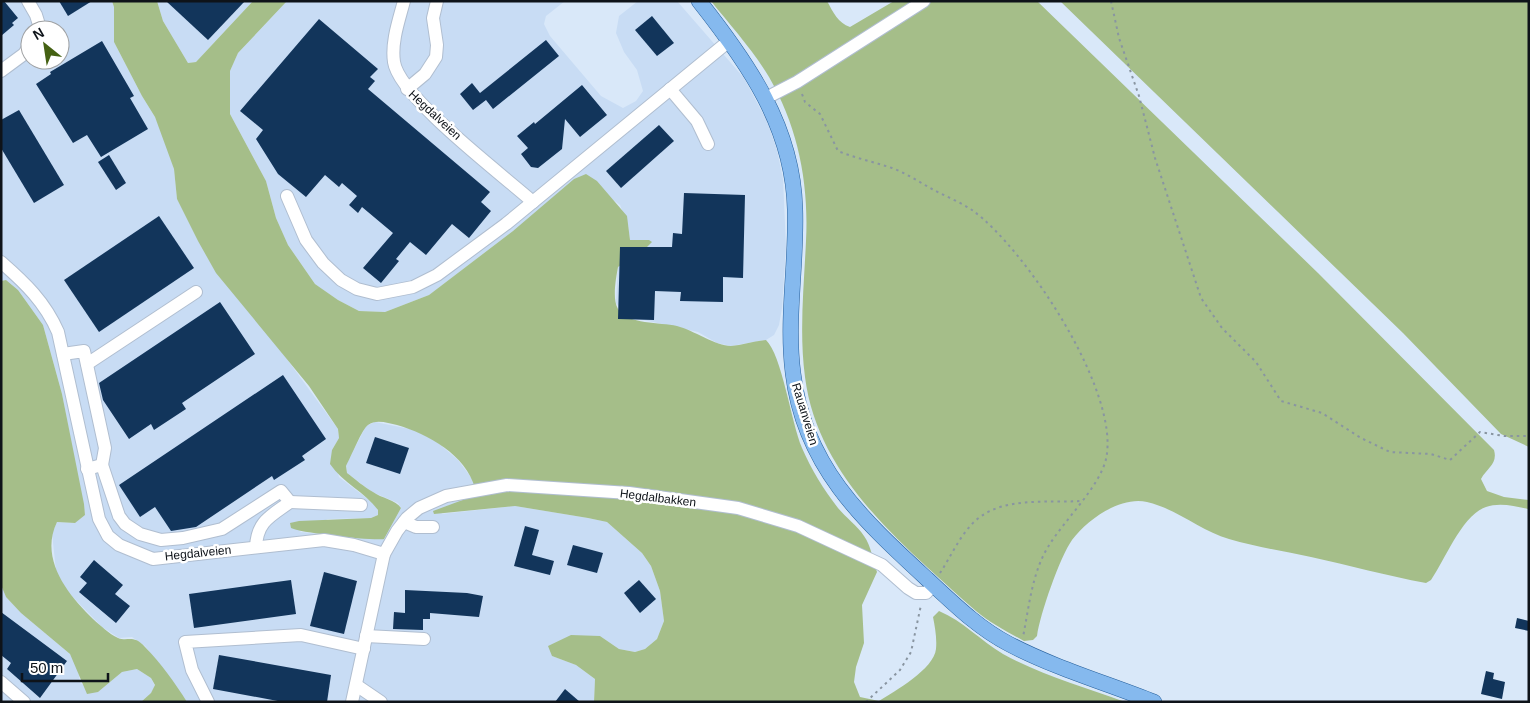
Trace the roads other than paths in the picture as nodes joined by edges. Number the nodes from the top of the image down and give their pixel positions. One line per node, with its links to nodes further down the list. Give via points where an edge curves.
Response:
1 (28, 1): 6 (street)
2 (404, 1): 10 (street, Hegdalveien, via 398,22 394,62)
3 (437, 1): 10 (street, via 433,18 436,57 425,74)
4 (699, 1): 7 (main road, Rauanveien)
5 (924, 1): 12 (street, via 797,82)
6 (38, 20)
7 (729, 41): 11 (street); 12 (main road, Rauanveien)
8 (20, 57): 9 (street)
9 (1, 72)
10 (407, 89): 15 (street, Hegdalveien)
11 (670, 89): 13 (street, via 696,122); 15 (street)
12 (766, 98): 28 (main road, Rauanveien, via 785,144 794,190 792,359 796,392 808,432 827,471 846,499)
13 (708, 144)
14 (287, 196): 15 (street, via 306,240 323,263 341,280 357,289 377,294 413,287 437,274)
15 (533, 202)
16 (1, 262): 18 (street, Hegdalveien, via 38,296 49,312)
17 (196, 292): 19 (street)
18 (63, 354): 19 (street, via 84,351); 21 (street, Hegdalveien)
19 (87, 364): 20 (street, via 105,448)
20 (102, 465): 21 (street); 22 (street, via 124,524 140,534 161,540 222,529 281,490)
21 (87, 469): 26 (street, Hegdalveien, via 99,519 108,536 134,553 153,559)
22 (290, 502): 23 (street); 26 (street, via 261,525 256,534)
23 (361, 505)
24 (404, 522): 25 (street, via 416,527); 27 (street, Hegdalbakken); 28 (street, Hegdalbakken, via 419,508 446,496 507,485 629,493 738,508 798,526 882,565 916,593)
25 (433, 527)
26 (256, 547): 27 (street, Hegdalveien, via 324,540)
27 (384, 554): 29 (street)
28 (930, 589): 38 (main road, Rauanveien, via 1020,649)
29 (366, 636): 30 (street); 31 (street)
30 (424, 639)
31 (364, 649): 33 (street); 35 (street, via 301,635 185,642 192,670)
32 (1, 682): 34 (street)
33 (356, 685): 36 (street); 37 (street)
34 (24, 702)
35 (208, 702)
36 (352, 702)
37 (381, 702)
38 (1154, 702)

